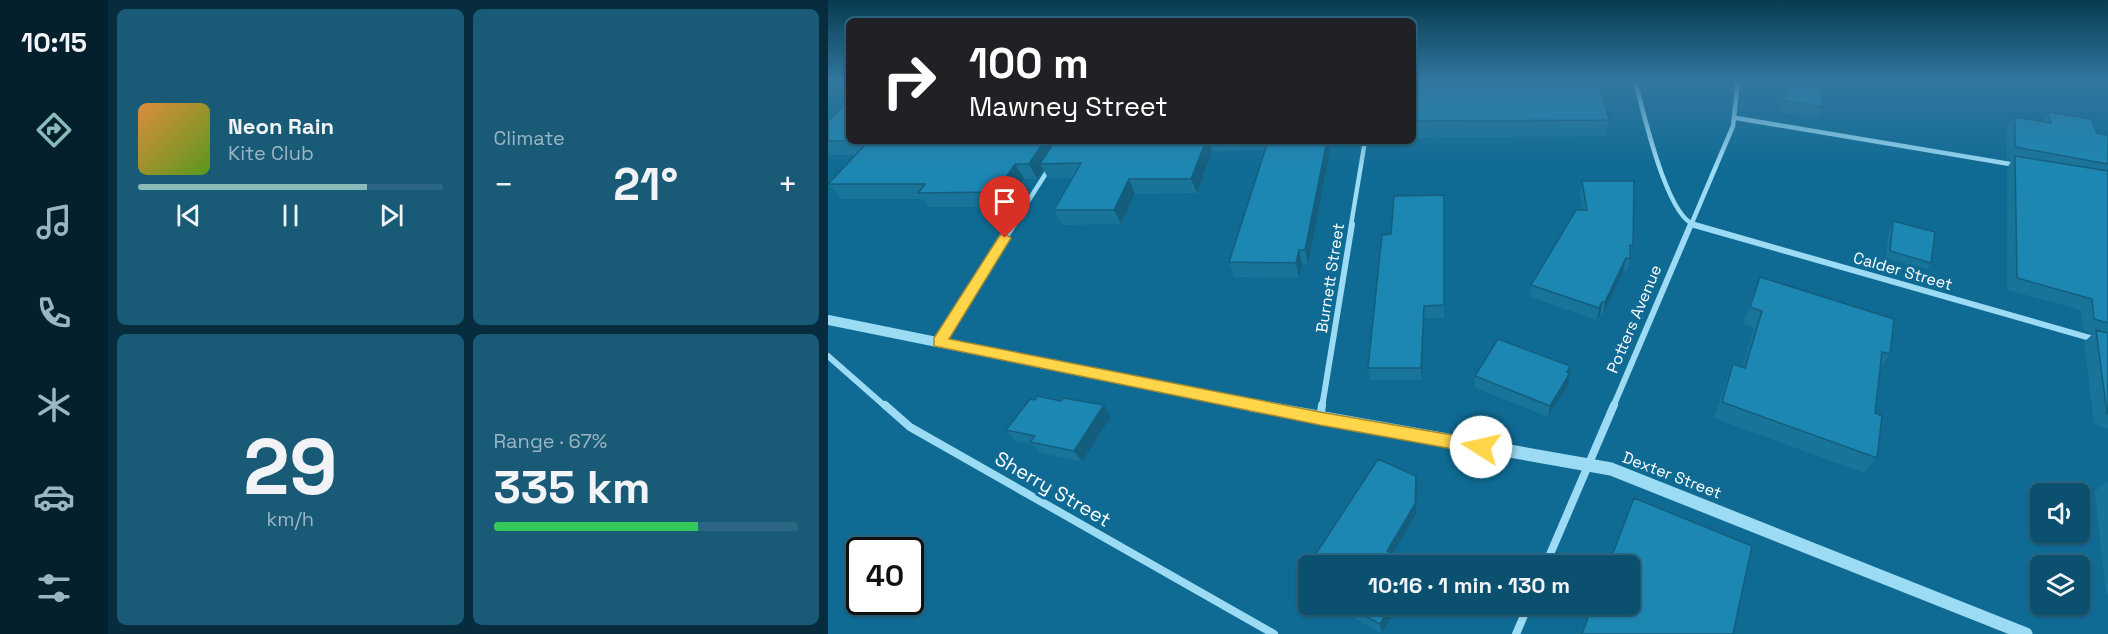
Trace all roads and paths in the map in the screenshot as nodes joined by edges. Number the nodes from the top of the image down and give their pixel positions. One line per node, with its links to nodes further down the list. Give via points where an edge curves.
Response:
1 (1644, 111): 7 (street, via 1666,181)
2 (1736, 111): 3 (street, Potters Avenue)
3 (1736, 118): 6 (street); 7 (street, Potters Avenue)
4 (1365, 144): 12 (street, Burnett Street)
5 (1054, 160): 9 (street)
6 (2026, 166)
7 (1691, 224): 10 (street, Calder Street); 13 (street, Potters Avenue)
8 (828, 320): 9 (street, Dexter Street)
9 (939, 342): 12 (street, Dexter Street)
10 (2108, 343)
11 (828, 356): 16 (street, Sherry Street, via 910,427)
12 (1320, 418): 13 (street, Dexter Street)
13 (1588, 466): 14 (street, Potters Avenue); 18 (street, Dexter Street, via 1621,472)
14 (1550, 555)
15 (1524, 615): 17 (street)
16 (1274, 634)
17 (1516, 634)
18 (2026, 634)

